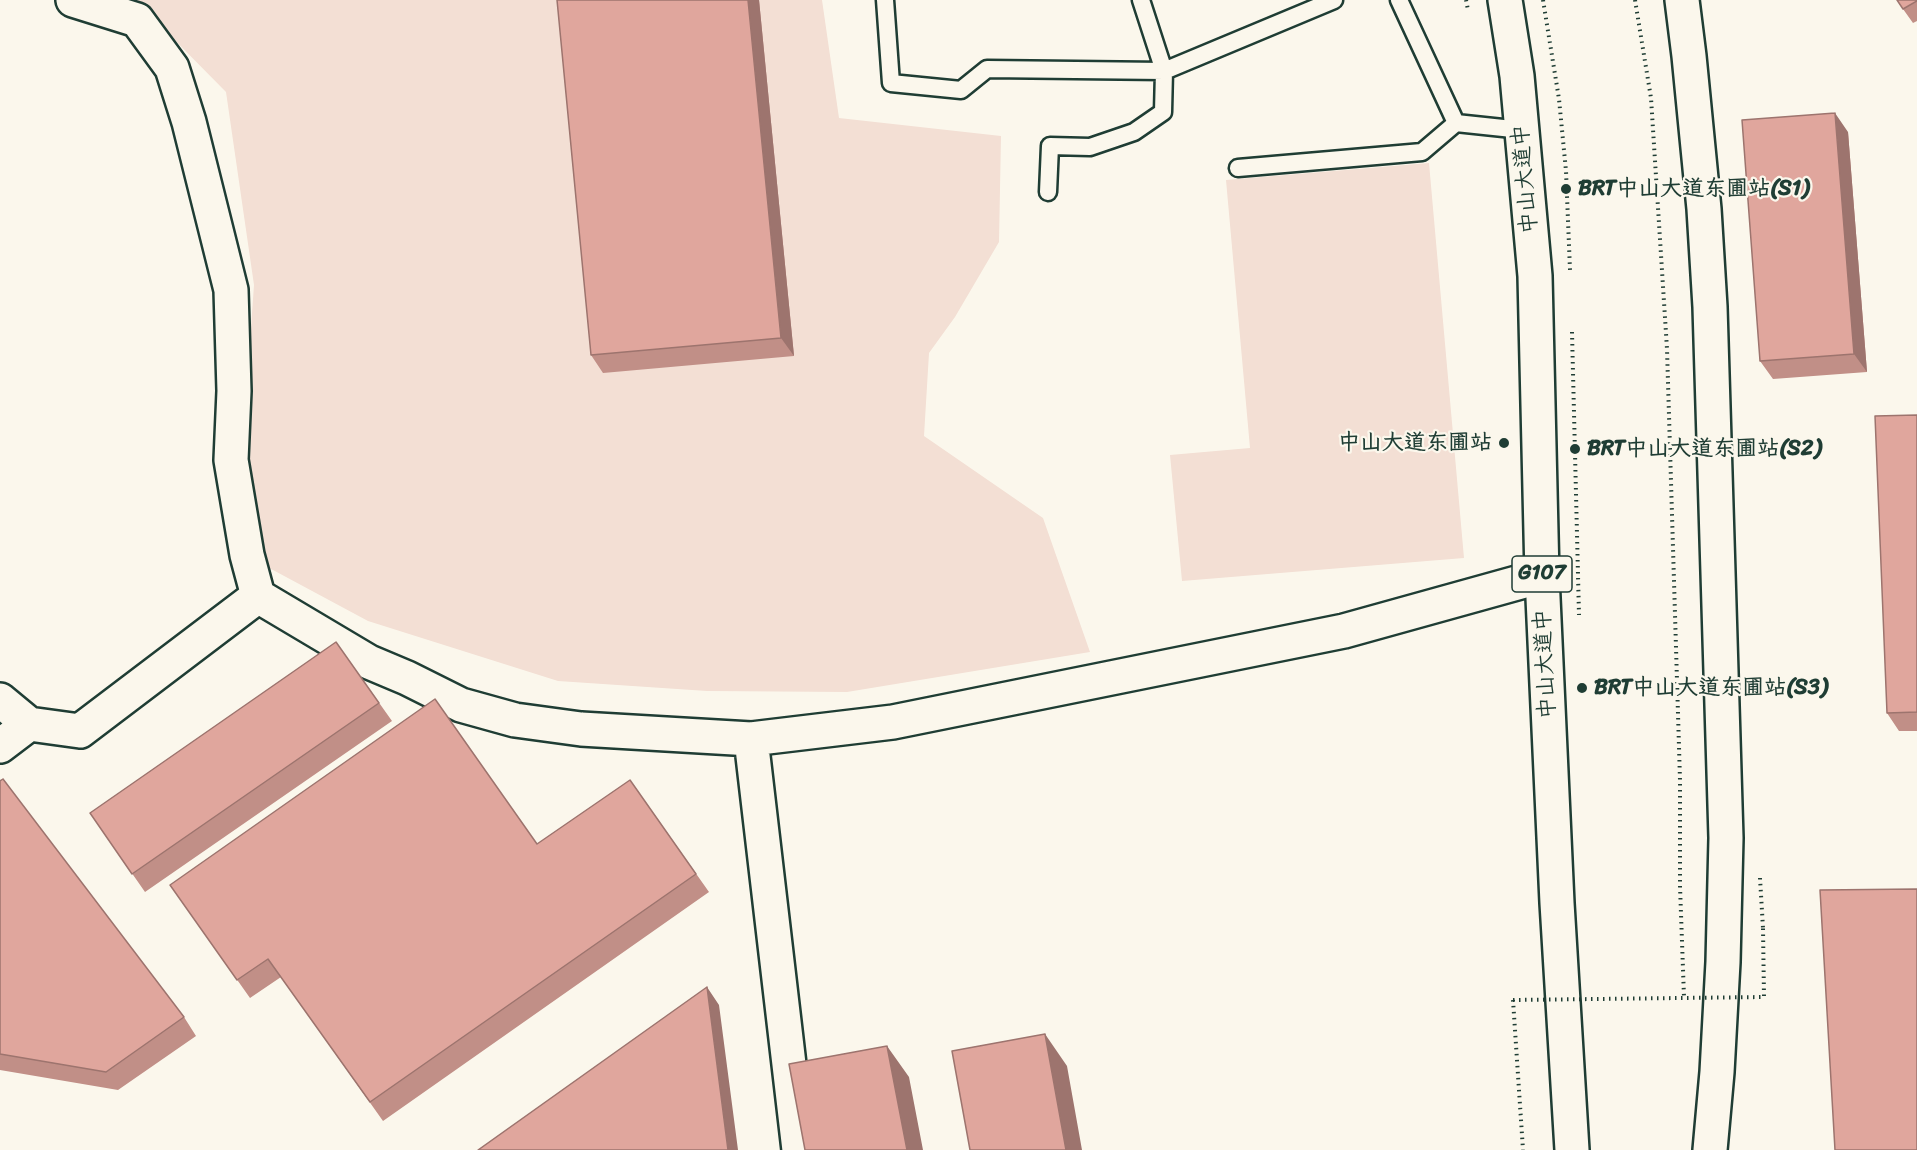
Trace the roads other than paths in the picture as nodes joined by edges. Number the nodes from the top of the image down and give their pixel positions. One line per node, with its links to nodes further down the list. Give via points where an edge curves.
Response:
1 (73, 0): 14 (main road, via 137,20 172,68 189,122 231,290 231,460)
2 (885, 0): 8 (lane, via 891,83 961,90 987,69)
3 (1141, 0): 8 (lane)
4 (1334, 0): 8 (lane)
5 (1399, 0): 9 (lane)
6 (1505, 0): 10 (main road, 中山大道中 / G107)
7 (1682, 0): 21 (main road, via 1710,307 1726,838 1723,962)
8 (1164, 70): 12 (lane, via 1163,111 1134,132 1090,147 1050,146)
9 (1456, 123): 10 (lane); 11 (lane, via 1422,152)
10 (1522, 130): 13 (main road, 中山大道中 / G107, via 1535,276)
11 (1238, 168)
12 (1048, 192)
13 (1542, 576): 17 (main road, via 1332,633 893,722); 20 (main road, 中山大道中 / G107)
14 (258, 596): 16 (main road, via 80,731); 17 (main road, via 369,662 461,705 515,720 581,729)
15 (0, 700): 16 (main road)
16 (28, 724): 18 (main road)
17 (750, 739): 19 (main road)
18 (0, 746)
19 (799, 1150)
20 (1572, 1150)
21 (1710, 1150)

